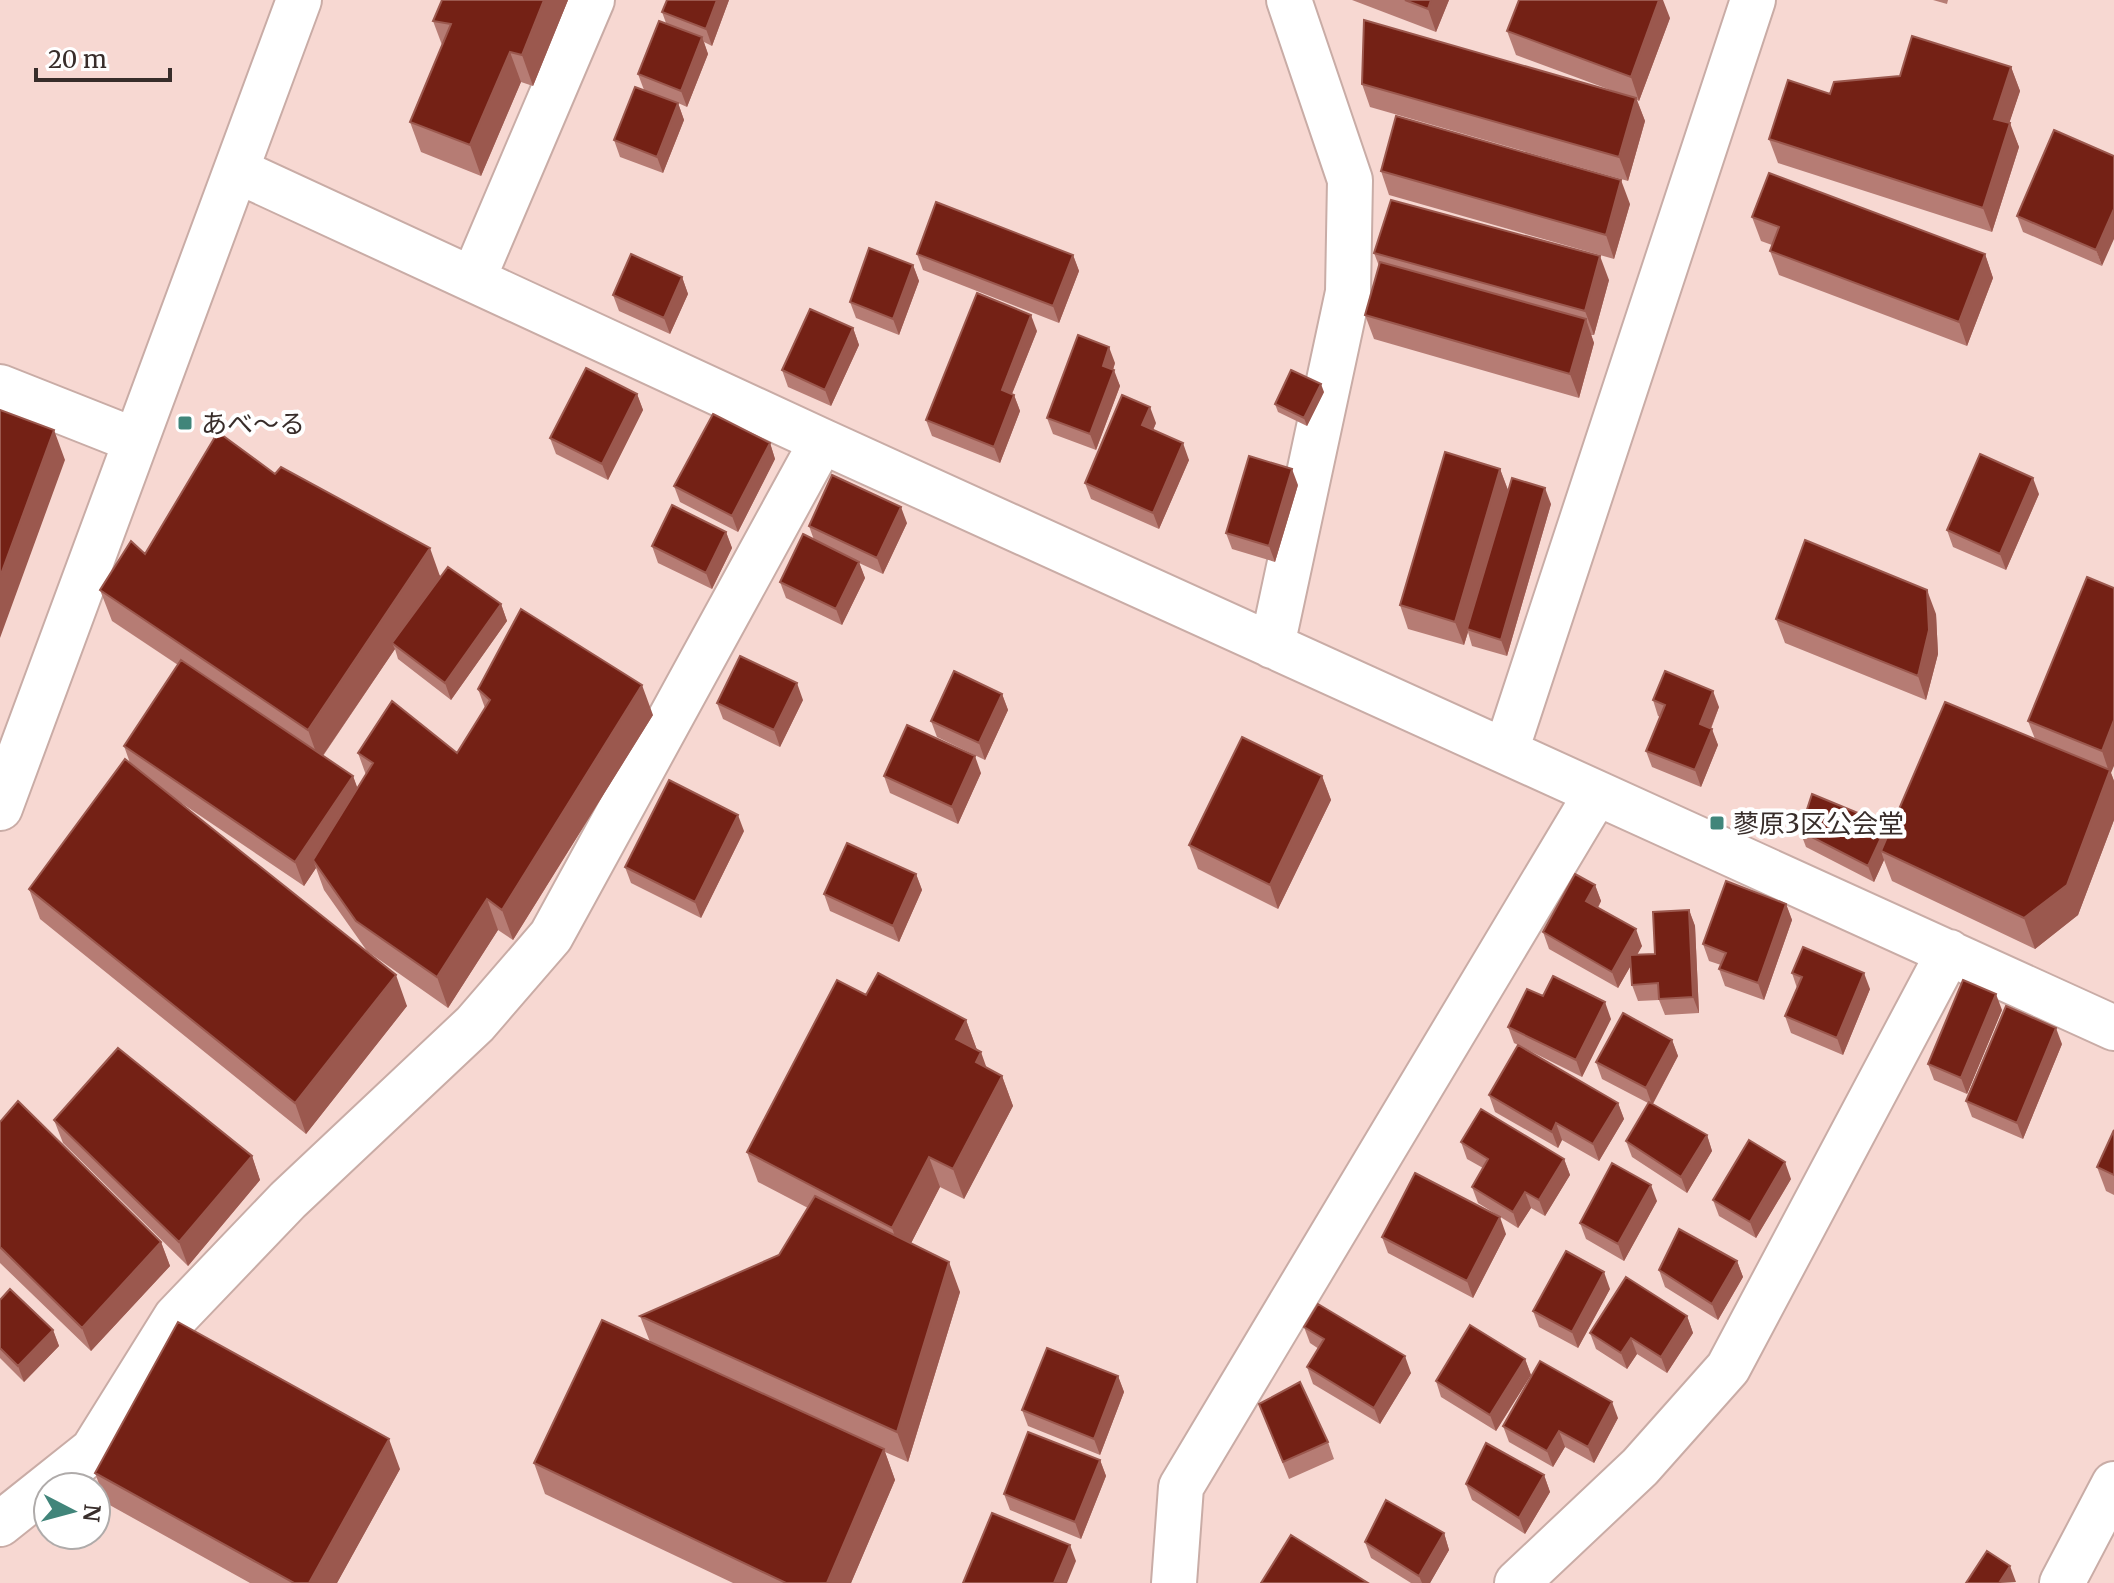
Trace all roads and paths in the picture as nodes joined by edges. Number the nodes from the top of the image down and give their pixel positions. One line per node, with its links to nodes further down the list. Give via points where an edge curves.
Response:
1 (299, 0): 5 (street)
2 (592, 0): 6 (street)
3 (1289, 0): 10 (street, via 1350,180 1348,292)
4 (1753, 0): 11 (street)
5 (238, 171): 6 (street); 8 (street)
6 (474, 277): 9 (street)
7 (0, 387): 8 (street)
8 (134, 440): 13 (street)
9 (822, 441): 10 (street); 17 (street, via 551,936 475,1024 288,1200 176,1317 93,1450)
10 (1272, 646): 11 (street)
11 (1506, 751): 12 (street)
12 (1596, 794): 14 (street); 19 (street, via 1181,1487)
13 (0, 808)
14 (1949, 952): 15 (street); 20 (street, via 1728,1368 1640,1467)
15 (2114, 1028)
16 (2114, 1484): 18 (street)
17 (0, 1524)
18 (2066, 1575)
19 (1174, 1583)
20 (1517, 1583)

